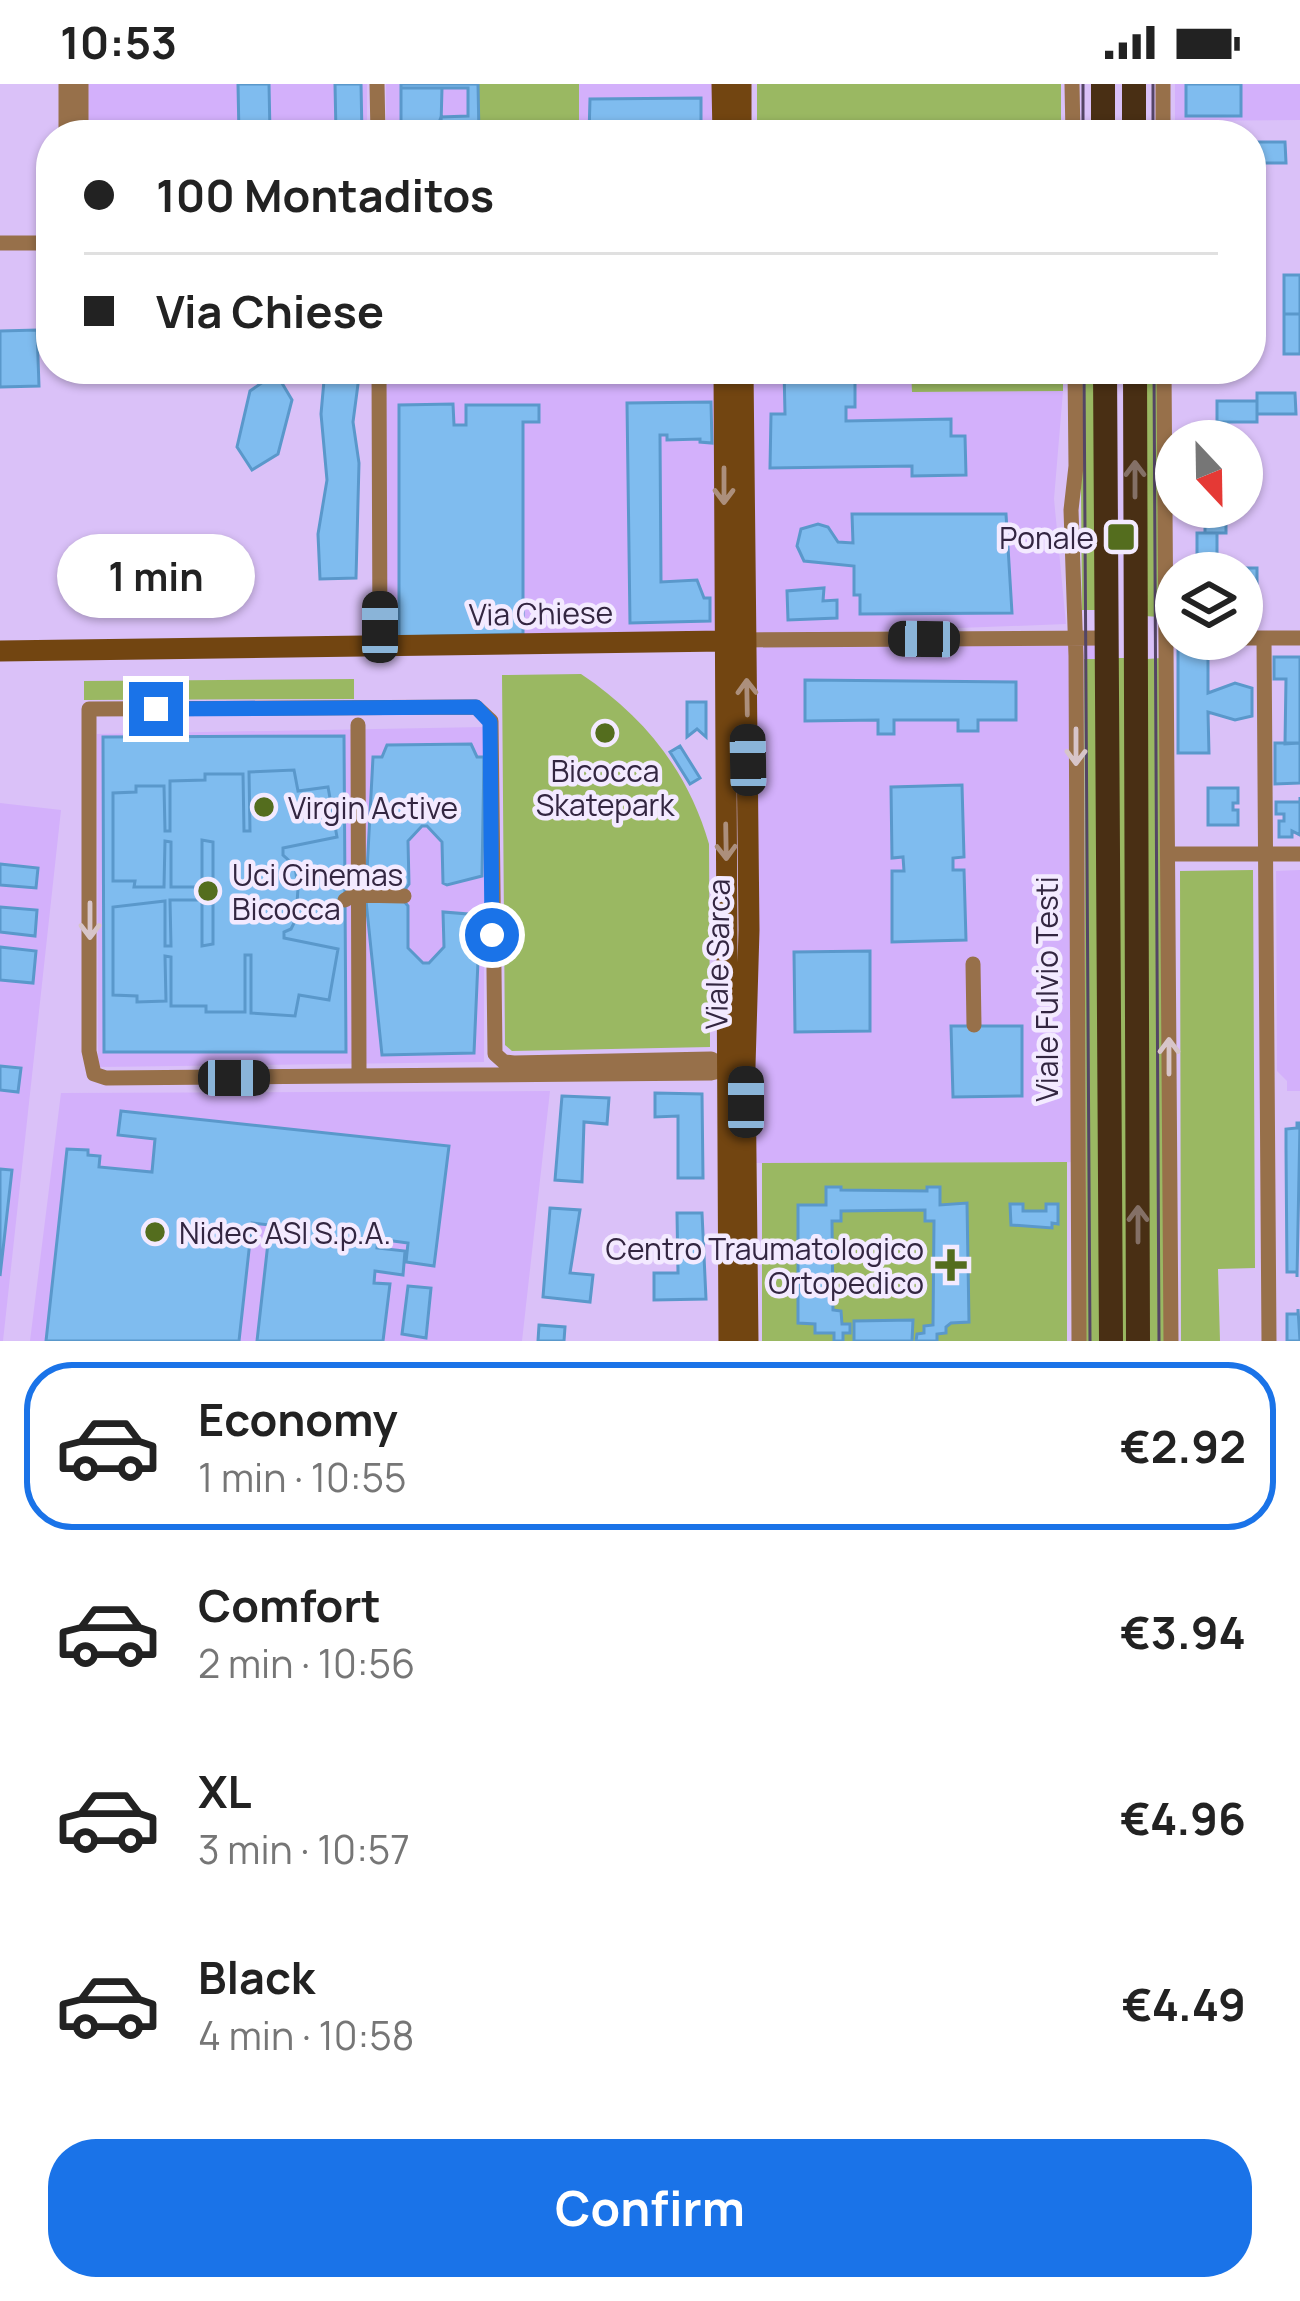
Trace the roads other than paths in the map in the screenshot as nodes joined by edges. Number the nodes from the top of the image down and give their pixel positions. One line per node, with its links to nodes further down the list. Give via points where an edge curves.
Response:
1 (67, 84): 10 (street)
2 (81, 84): 11 (street)
3 (377, 84): 12 (street)
4 (722, 84): 13 (street)
5 (741, 84): 14 (street)
6 (1072, 84): 15 (street)
7 (1103, 84): 16 (main road)
8 (1134, 84): 17 (main road)
9 (1163, 84): 18 (street)
10 (66, 120)
11 (81, 120)
12 (378, 120)
13 (723, 120)
14 (741, 120)
15 (1072, 120)
16 (1103, 120)
17 (1134, 120)
18 (1163, 120)
19 (0, 243): 20 (street)
20 (36, 243)
21 (379, 384): 36 (street)
22 (725, 384): 35 (street, Viale Sarca, one-way to 35)
23 (743, 384): 35 (street, Viale Sarca)
24 (1075, 384): 29 (street, Viale Fulvio Testi)
25 (1105, 384): 30 (main road, Viale Fulvio Testi)
26 (1135, 384): 31 (main road, one-way to 26)
27 (1164, 384): 28 (street)
28 (1169, 552)
29 (1076, 638): 30 (street); 35 (street, Via Chiese); 53 (street, Viale Fulvio Testi, one-way to 53)
30 (1108, 638): 31 (main road); 54 (main road, Viale Fulvio Testi)
31 (1136, 638): 34 (street); 55 (main road, one-way to 31)
32 (1264, 638): 33 (street); 42 (street)
33 (1300, 638)
34 (1155, 639)
35 (735, 640): 36 (street, Via Chiese); 48 (street, Viale Sarca)
36 (380, 645): 37 (street, Via Chiese)
37 (0, 651)
38 (1171, 660): 40 (street)
39 (358, 725): 43 (street)
40 (1168, 854): 42 (street); 56 (street, one-way to 40)
41 (1300, 854): 42 (street)
42 (1265, 855): 57 (street)
43 (350, 896): 44 (street); 49 (street)
44 (404, 896)
45 (973, 964): 46 (street)
46 (974, 1025)
47 (492, 1050): 48 (street, via 514,1063 711,1059); 50 (street); 50 (street, one-way to 50, via 490,722 476,707 89,710 94,1074)
48 (737, 1067): 50 (street); 51 (street, Viale Sarca); 52 (street, Viale Sarca)
49 (359, 1069)
50 (477, 1078)
51 (728, 1341)
52 (748, 1341)
53 (1079, 1341)
54 (1111, 1341)
55 (1138, 1341)
56 (1172, 1341)
57 (1269, 1341)

